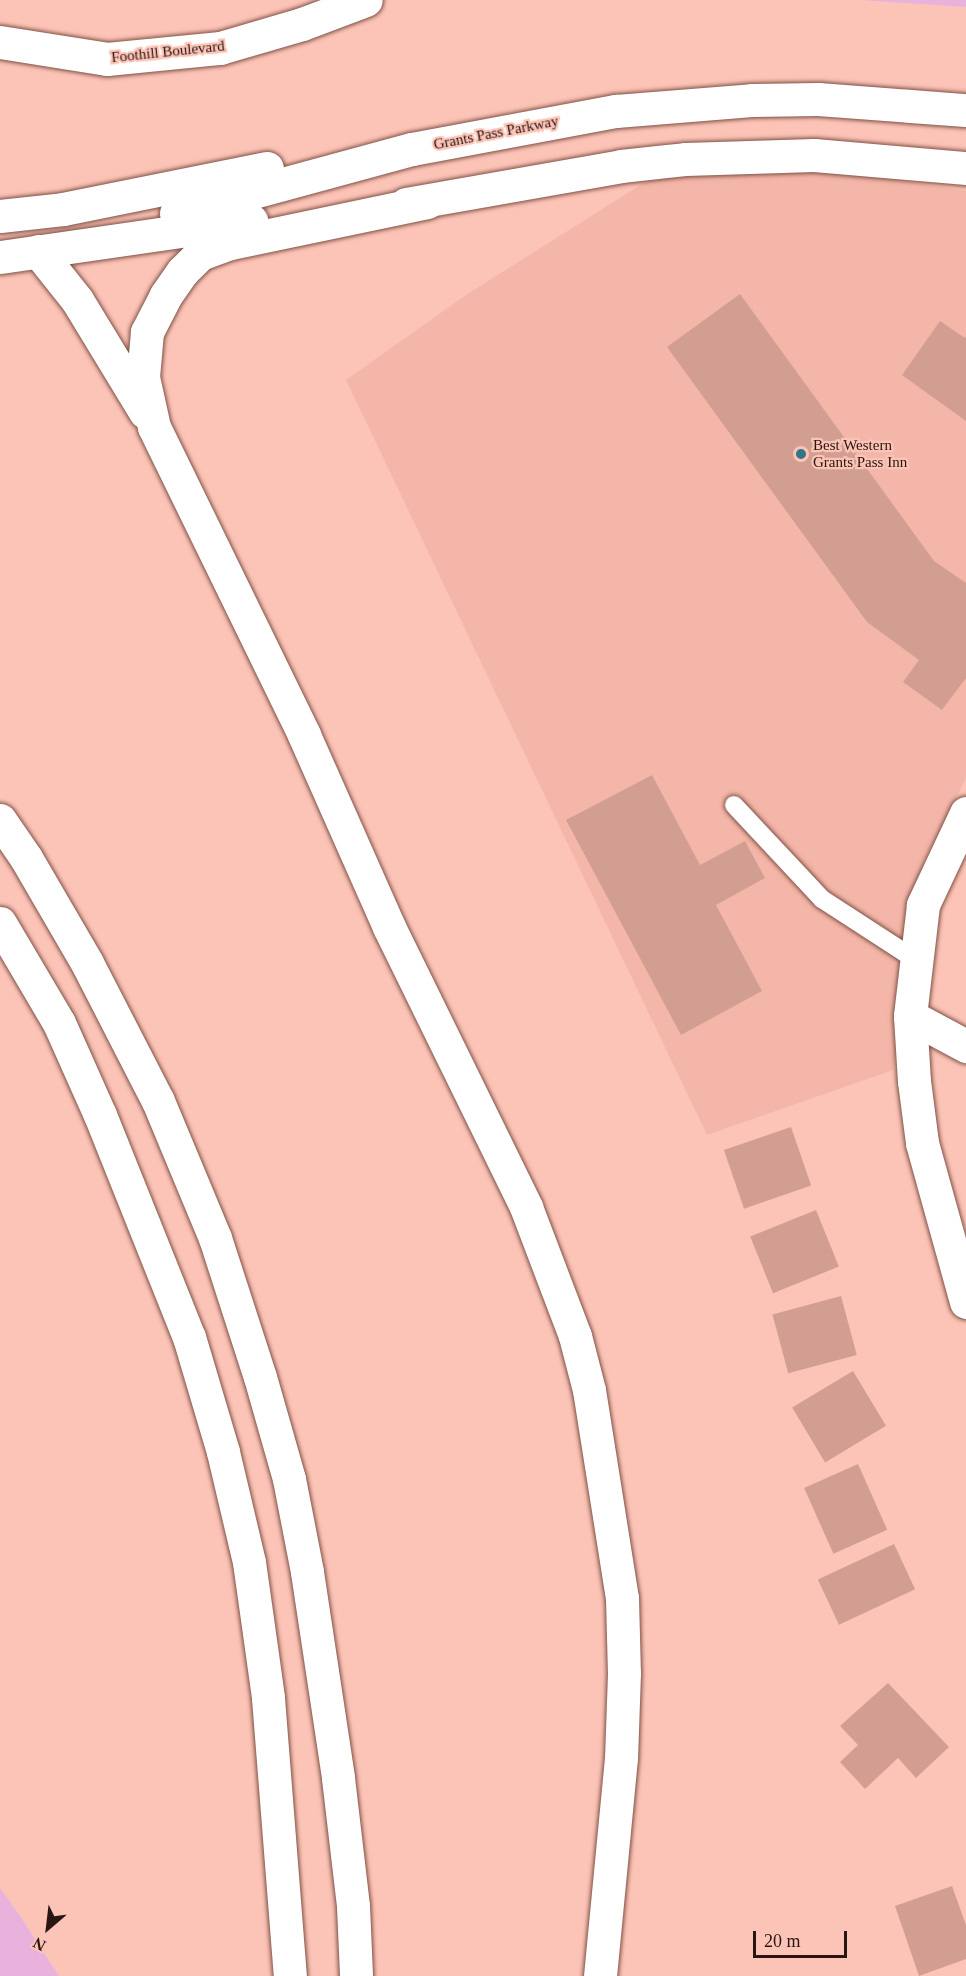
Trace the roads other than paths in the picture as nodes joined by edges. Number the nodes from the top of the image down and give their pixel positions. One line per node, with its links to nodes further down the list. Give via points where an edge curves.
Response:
1 (366, 0): 2 (main road, Foothill Boulevard, via 220,48 107,59)
2 (0, 42)
3 (966, 110): 4 (main road, Grants Pass Parkway, via 818,99 684,104 616,111)
4 (412, 149): 7 (main road, via 309,159 63,209); 8 (main road, Grants Pass Parkway)
5 (966, 168): 6 (main road, Grants Pass Parkway, via 814,155 685,159 621,166)
6 (427, 202): 8 (main road, Grants Pass Parkway, via 238,222); 10 (main road, via 230,243 200,254 182,272 147,332 142,377)
7 (0, 216)
8 (38, 251): 9 (main road, Grants Pass Parkway); 10 (main road, via 76,300)
9 (0, 257)
10 (154, 427): 21 (main road, via 304,735 389,927 526,1207 575,1336 589,1390 622,1598 621,1758)
11 (734, 806): 15 (lane, via 822,899)
12 (966, 813): 15 (main road, via 923,905)
13 (0, 820): 20 (main road, via 87,963 158,1101 215,1238 260,1377 289,1479 307,1572 338,1778 353,1906)
14 (0, 923): 19 (main road, via 59,1023 100,1115 189,1337 223,1452 249,1562 268,1698)
15 (916, 960): 16 (main road)
16 (910, 1016): 17 (main road); 18 (main road, via 922,1143)
17 (966, 1046)
18 (966, 1302)
19 (290, 1976)
20 (356, 1976)
21 (600, 1976)

